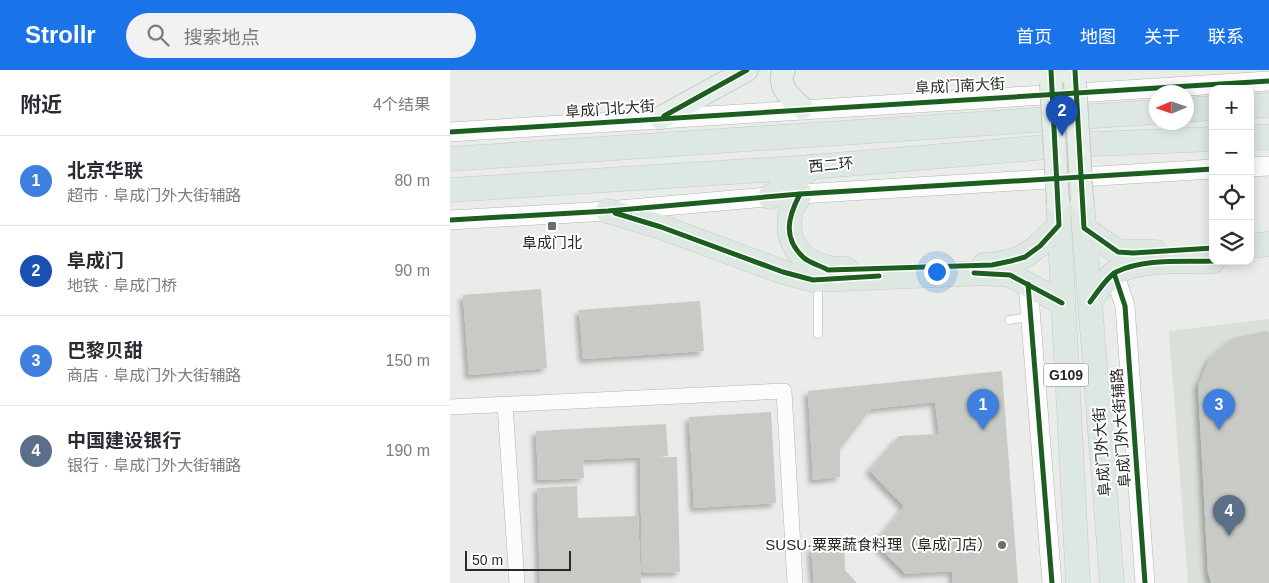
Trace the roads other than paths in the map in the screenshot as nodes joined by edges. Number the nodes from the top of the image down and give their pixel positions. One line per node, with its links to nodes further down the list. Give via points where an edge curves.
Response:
1 (747, 70): 12 (main road)
2 (784, 70): 8 (main road, via 785,93)
3 (1075, 76): 25 (main road, bridge)
4 (1051, 77): 27 (main road, bridge)
5 (1269, 81): 8 (street, 阜成门南大街)
6 (1269, 105): 7 (highway)
7 (1254, 106)
8 (802, 108): 12 (street, 阜成门北大街)
9 (1209, 108): 10 (highway)
10 (1194, 109)
11 (1149, 112): 17 (highway, 西二环)
12 (660, 118): 13 (street, 阜成门北大街)
13 (450, 132)
14 (1269, 137): 15 (highway)
15 (1254, 138)
16 (1209, 139): 19 (highway, 西二环, via 1070,145)
17 (450, 159)
18 (1269, 166): 20 (street)
19 (812, 167): 22 (highway, 西二环); 24 (highway)
20 (1254, 167)
21 (1209, 169): 23 (street)
22 (450, 190)
23 (800, 194): 24 (street); 27 (highway, via 790,214 790,239 804,258 828,270 1011,262 1040,246)
24 (770, 197): 26 (street)
25 (1082, 201): 29 (highway, 阜成门外大街 / G109)
26 (608, 211): 28 (street); 37 (highway, via 813,280 986,273 1010,276)
27 (1058, 214): 39 (highway, 阜成门外大街 / G109)
28 (450, 220)
29 (1084, 228): 32 (highway, via 1118,252 1133,254); 40 (highway, 阜成门外大街 / G109)
30 (1269, 244): 31 (highway)
31 (1254, 246)
32 (1209, 248)
33 (1254, 260): 34 (highway)
34 (1269, 260)
35 (1209, 261): 36 (highway, via 1135,266)
36 (1114, 273): 40 (highway); 51 (street, 阜成门外大街辅路, via 1124,306)
37 (1028, 284): 39 (highway); 41 (street)
38 (818, 290): 43 (lane)
39 (1062, 302): 49 (highway, 阜成门外大街 / G109)
40 (1090, 302): 50 (highway, 阜成门外大街 / G109)
41 (1030, 317): 42 (lane); 48 (street)
42 (1009, 320)
43 (818, 334)
44 (505, 405): 45 (street); 46 (street); 47 (street, via 784,391)
45 (450, 408)
46 (517, 583)
47 (795, 583)
48 (1052, 583)
49 (1078, 583)
50 (1112, 583)
51 (1145, 583)

